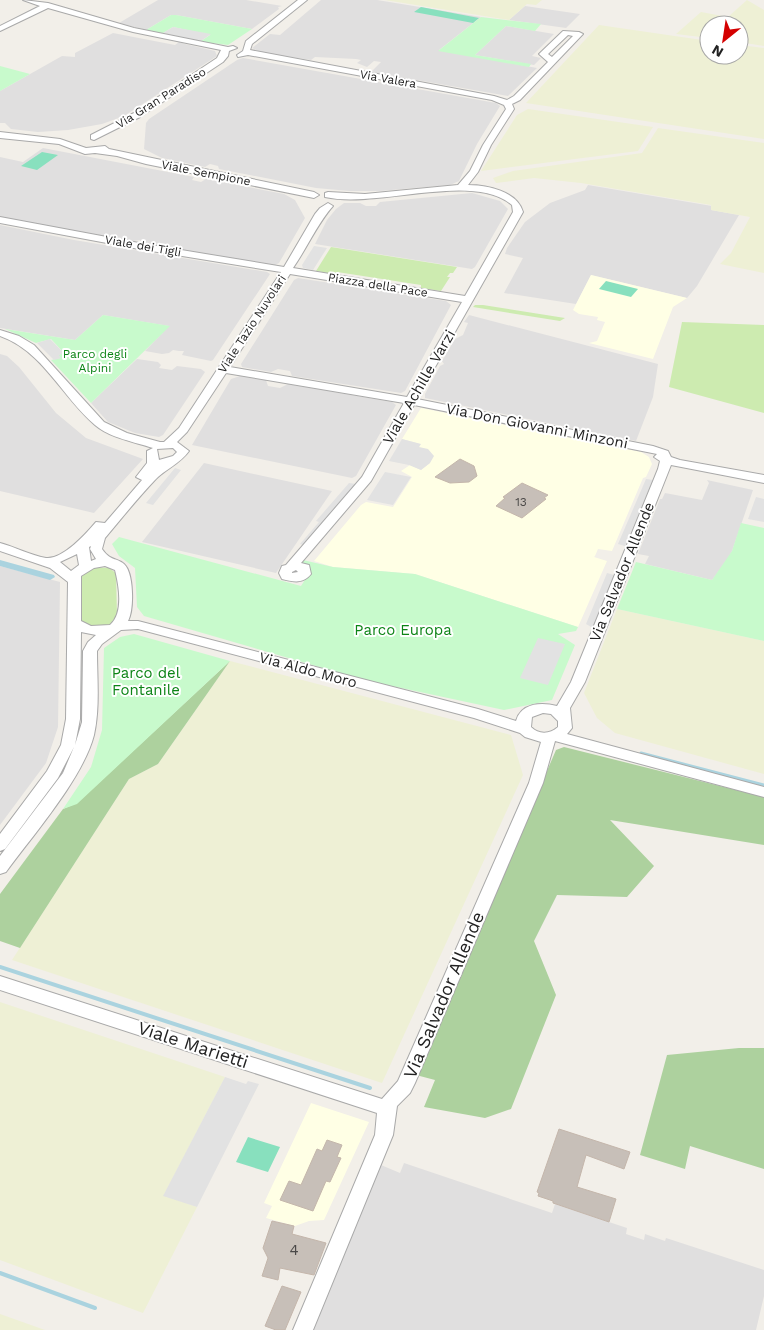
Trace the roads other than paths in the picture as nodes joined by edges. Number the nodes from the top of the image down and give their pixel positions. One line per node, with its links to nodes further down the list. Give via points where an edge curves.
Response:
1 (27, 0): 5 (street, Via Valera)
2 (62, 0): 5 (street)
3 (298, 0): 7 (street, Via Gran Paradiso)
4 (303, 0): 7 (street, Via Gran Paradiso)
5 (49, 6): 6 (street); 7 (street, Via Valera, via 133,30)
6 (0, 29)
7 (235, 52): 9 (street, Via Valera); 11 (street, Via Gran Paradiso, via 137,115); 13 (street, Via Gran Paradiso, via 225,62 113,132)
8 (555, 59): 8 (street, via 544,55 566,32 579,34); 9 (street, via 515,100)
9 (508, 103): 16 (street, via 510,109)
10 (0, 133): 12 (street)
11 (94, 137): 12 (street, Via Gran Paradiso); 13 (street)
12 (77, 143): 14 (street, Viale Sempione, via 84,151)
13 (110, 143): 14 (street); 15 (street, Viale Sempione)
14 (98, 151): 15 (street, Viale Sempione)
15 (118, 153): 20 (street, Viale Sempione, via 293,191)
16 (474, 172): 17 (street); 18 (street)
17 (477, 186): 18 (street); 23 (street, Viale Achille Varzi, via 507,197 516,204 518,212)
18 (460, 189): 19 (street)
19 (330, 201): 20 (street, Viale Tazio Nuvolari); 20 (street)
20 (311, 205): 22 (street, Viale Tazio Nuvolari, via 311,233)
21 (0, 220): 22 (street, Viale dei Tigli)
22 (287, 271): 23 (street, Piazza della Pace); 25 (street, Viale Tazio Nuvolari)
23 (468, 300): 26 (street, Viale Achille Varzi)
24 (0, 333): 27 (street, via 30,347 100,424)
25 (223, 369): 26 (street, Via Don Giovanni Minzoni); 27 (street, Viale Tazio Nuvolari, via 183,430)
26 (412, 401): 28 (street, Via Don Giovanni Minzoni, via 644,448); 36 (street, Viale Achille Varzi, via 367,478)
27 (163, 449): 29 (street, via 164,461); 29 (street, via 183,451); 31 (street, Viale Tazio Nuvolari)
28 (664, 458): 30 (street); 40 (street, Via Salvador Allende, via 662,474)
29 (173, 460): 34 (street, via 151,477 100,537 96,549)
30 (764, 479)
31 (88, 540): 33 (street, Viale Tazio Nuvolari, via 70,554); 35 (street, via 83,554)
32 (0, 547): 33 (street)
33 (46, 561): 35 (street); 37 (street)
34 (110, 564): 35 (street); 39 (street, via 120,568 124,576)
35 (85, 566): 37 (street, via 78,570)
36 (292, 566)
37 (74, 580): 38 (street)
38 (74, 622): 39 (street, via 88,630 99,631); 48 (street, via 73,719 68,745 53,774)
39 (118, 623): 43 (street, Via Aldo Moro, via 138,625); 49 (street, via 95,642 90,651 89,722 77,759 69,775)
40 (582, 669): 41 (street, Via Salvador Allende, via 568,687); 42 (street, Via Salvador Allende, via 563,708)
41 (543, 708): 42 (street, via 555,710); 43 (street, via 532,710)
42 (565, 720): 44 (street, via 563,732); 45 (street, via 596,743)
43 (527, 726): 44 (street); 46 (street)
44 (552, 737): 45 (street); 46 (street, Via Salvador Allende)
45 (639, 760): 47 (street)
46 (540, 768): 51 (street, Via Salvador Allende, via 536,784 406,1083)
47 (764, 792)
48 (0, 845)
49 (0, 868)
50 (0, 983): 51 (street, Viale Marietti)
51 (386, 1108): 52 (street, via 384,1135)
52 (303, 1330)

